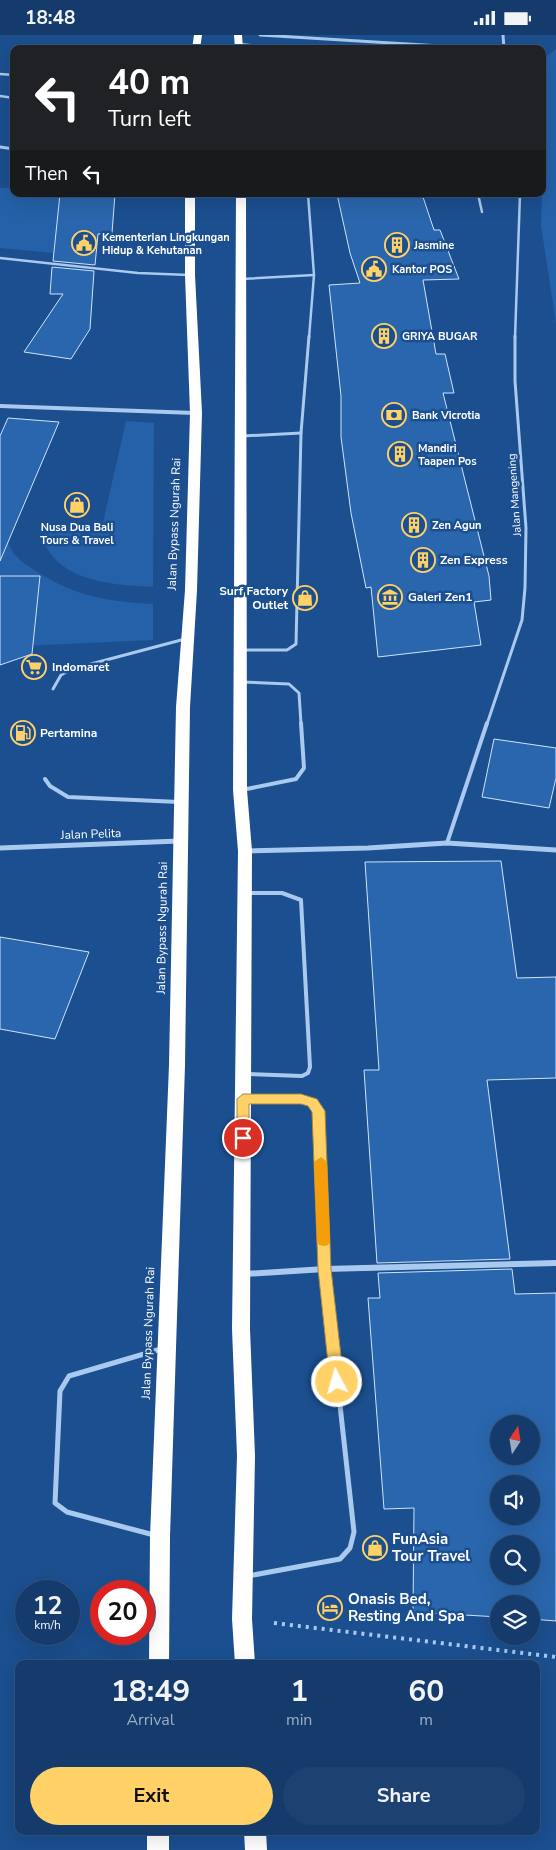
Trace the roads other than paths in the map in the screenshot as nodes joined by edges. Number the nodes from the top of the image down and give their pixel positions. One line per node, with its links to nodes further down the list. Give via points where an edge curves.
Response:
1 (260, 35): 4 (street)
2 (239, 43): 3 (lane)
3 (256, 45)
4 (402, 45)
5 (190, 197): 12 (highway, Jalan Bypass Ngurah Rai)
6 (241, 197): 14 (highway)
7 (308, 197): 13 (lane)
8 (479, 197): 10 (lane)
9 (520, 197): 27 (lane, Jalan Mangening, via 515,381 526,529 522,620)
10 (482, 212)
11 (0, 258): 12 (lane, via 138,273)
12 (190, 275): 16 (highway, Jalan Bypass Ngurah Rai)
13 (314, 275): 14 (lane); 17 (lane)
14 (240, 279): 18 (highway)
15 (0, 406): 16 (street)
16 (196, 413): 19 (highway, Jalan Bypass Ngurah Rai, via 192,590)
17 (301, 433): 18 (lane); 20 (lane, via 296,644 287,650)
18 (239, 436): 20 (highway)
19 (187, 639): 22 (lane, via 72,669 61,675); 25 (highway, Jalan Bypass Ngurah Rai)
20 (240, 650): 21 (highway)
21 (240, 682): 24 (highway); 24 (lane, via 288,684 298,693 304,768 296,779)
22 (53, 689)
23 (45, 779): 25 (lane, via 68,797)
24 (240, 790): 30 (highway)
25 (181, 802): 26 (highway, Jalan Bypass Ngurah Rai)
26 (182, 840): 28 (street, Jalan Pelita); 37 (highway, Jalan Bypass Ngurah Rai)
27 (447, 843): 29 (street); 30 (street)
28 (0, 848)
29 (556, 850)
30 (245, 851): 31 (highway)
31 (244, 893): 32 (highway); 32 (lane, via 281,893 301,900 310,1067 302,1076)
32 (244, 1074): 33 (highway)
33 (243, 1099): 35 (lane, via 301,1099 312,1102 319,1111); 36 (highway)
34 (556, 1263): 35 (street)
35 (325, 1269): 36 (street); 39 (lane, via 354,1532 350,1548 340,1559)
36 (243, 1274): 39 (highway, via 241,1329 246,1455)
37 (166, 1347): 38 (highway, Jalan Bypass Ngurah Rai); 38 (lane, via 69,1376 60,1391 56,1494 56,1503 67,1512)
38 (160, 1537): 40 (highway, Jalan Bypass Ngurah Rai)
39 (243, 1577): 41 (highway)
40 (159, 1660)
41 (245, 1660)
42 (158, 1835): 44 (highway)
43 (255, 1835): 45 (highway)
44 (158, 1850)
45 (256, 1850)

